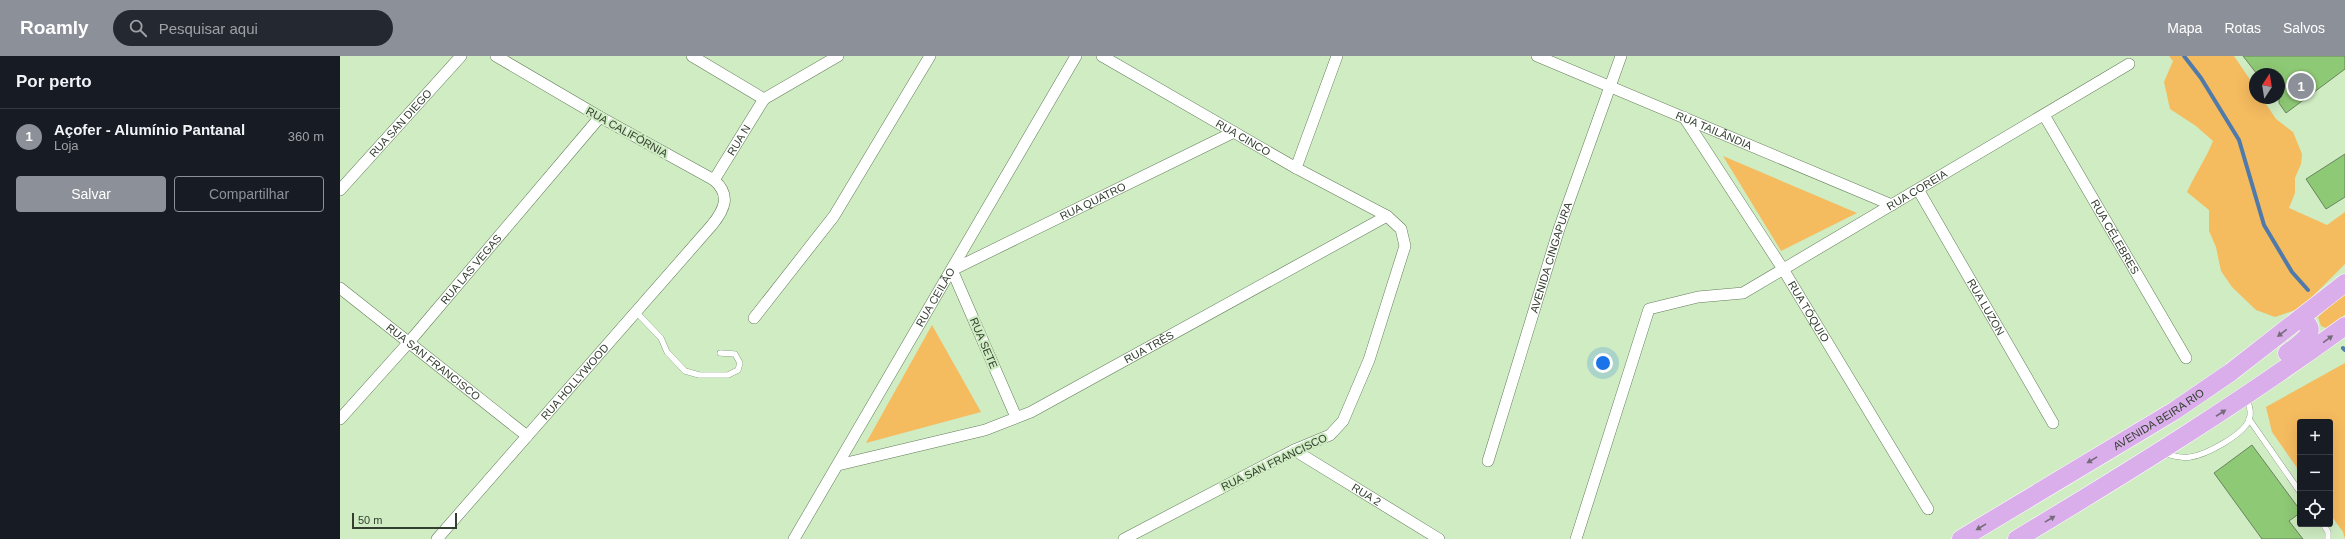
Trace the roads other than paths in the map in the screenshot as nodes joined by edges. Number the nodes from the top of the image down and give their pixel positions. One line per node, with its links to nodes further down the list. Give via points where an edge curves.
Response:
1 (461, 56): 20 (street, RUA SAN DIEGO)
2 (496, 56): 15 (street, RUA CALIFÓRNIA)
3 (692, 56): 13 (street)
4 (838, 56): 13 (street)
5 (930, 56): 30 (street, via 834,216)
6 (1076, 56): 26 (street, RUA CEILÃO)
7 (1102, 56): 17 (street, RUA CINCO)
8 (1336, 56): 18 (street)
9 (1536, 56): 12 (street, RUA TAILÂNDIA)
10 (1621, 56): 12 (street, AVENIDA CINGAPURA)
11 (2129, 64): 14 (street, RUA COREIA)
12 (1609, 86): 16 (street, RUA TAILÂNDIA); 44 (street, AVENIDA CINGAPURA, via 1559,228)
13 (764, 99): 19 (street, RUA N)
14 (2044, 115): 21 (street, RUA COREIA); 35 (street, RUA CÉLEBRES)
15 (600, 117): 19 (street, RUA CALIFÓRNIA); 33 (street, RUA LAS VEGAS)
16 (1684, 117): 22 (street, RUA TAILÂNDIA); 25 (street, RUA TÓQUIO)
17 (1234, 132): 18 (street, RUA CINCO); 26 (street, RUA QUATRO)
18 (1296, 168): 23 (street, RUA CINCO)
19 (714, 180): 24 (street, RUA CALIFÓRNIA, via 725,194 725,206)
20 (340, 190)
21 (1919, 191): 22 (street, RUA COREIA); 40 (street, RUA LUZON)
22 (1892, 205): 25 (street, RUA COREIA)
23 (1387, 216): 37 (street, RUA TRÊS, via 1031,412); 42 (street, RUA SAN FRANCISCO, via 1402,229 1405,246 1369,360 1343,421 1330,435)
24 (712, 224): 29 (street, RUA HOLLYWOOD)
25 (1783, 269): 47 (street, RUA TÓQUIO); 53 (street, RUA COREIA, via 1743,293 1698,297 1649,309)
26 (952, 270): 37 (street, RUA SETE); 45 (street, RUA CEILÃO)
27 (2345, 283): 31 (main road, AVENIDA BEIRA RIO)
28 (340, 288): 33 (street, RUA SAN FRANCISCO)
29 (636, 312): 34 (lane, via 661,338 667,352 685,371 699,375 728,374 738,370 740,363 736,354); 41 (street, RUA HOLLYWOOD)
30 (754, 318)
31 (2299, 320): 36 (main road, via 2309,327 2309,334 2305,340 2265,368); 54 (main road, AVENIDA BEIRA RIO, one-way to 54, via 2232,372 2174,411)
32 (2345, 326): 36 (main road, one-way to 32)
33 (410, 341): 38 (street, RUA LAS VEGAS); 41 (street, RUA SAN FRANCISCO)
34 (720, 353)
35 (2186, 358)
36 (2246, 396): 39 (lane, via 2251,410); 43 (main road, one-way to 36)
37 (1016, 417): 45 (street, RUA TRÊS, via 985,430)
38 (340, 419)
39 (2249, 419): 43 (lane, via 2243,429 2203,454 2188,458); 46 (lane)
40 (2053, 423)
41 (527, 436): 49 (street, RUA HOLLYWOOD)
42 (1294, 450): 51 (street, RUA SAN FRANCISCO); 52 (street, RUA 2)
43 (2161, 453): 55 (main road, one-way to 43)
44 (1488, 461)
45 (838, 465): 50 (street, RUA CEILÃO)
46 (2299, 491)
47 (1928, 509)
48 (2325, 527): 56 (lane)
49 (437, 539)
50 (794, 539)
51 (1124, 539)
52 (1439, 539)
53 (1576, 539)
54 (1961, 539)
55 (2017, 539)
56 (2328, 539)

